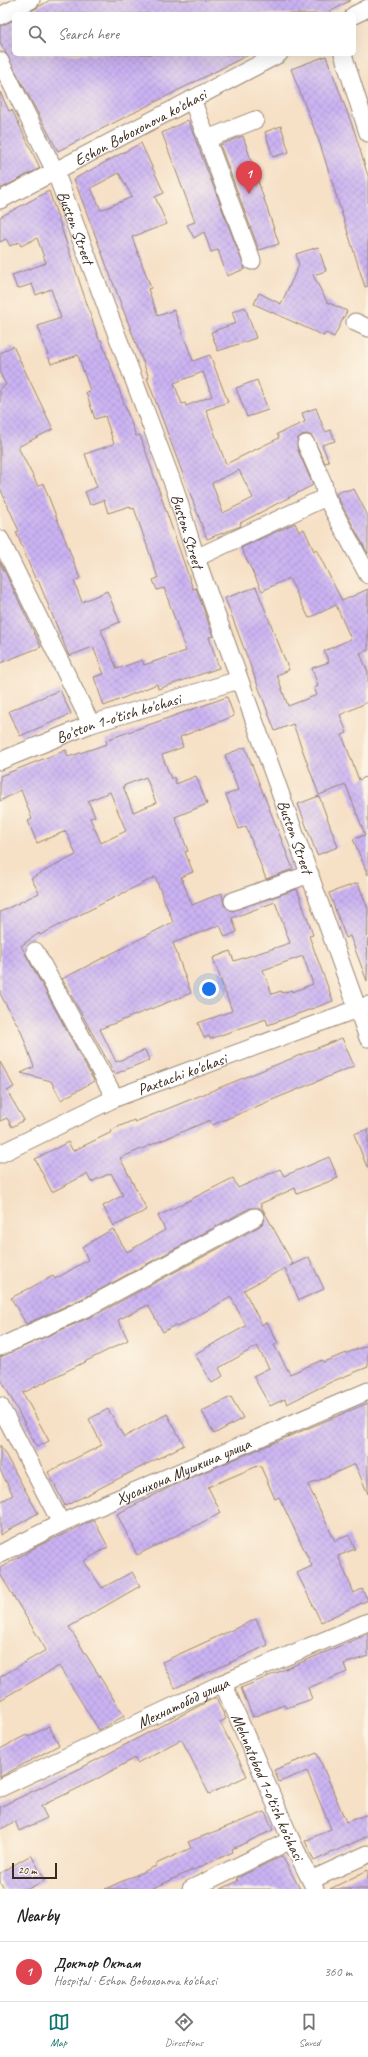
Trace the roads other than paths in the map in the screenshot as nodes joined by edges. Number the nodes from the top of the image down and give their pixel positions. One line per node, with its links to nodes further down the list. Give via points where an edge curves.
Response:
1 (31, 0): 4 (street)
2 (368, 8): 3 (street)
3 (356, 14)
4 (0, 16)
5 (275, 56): 8 (street, Eshon Boboxonova ko'chasi)
6 (344, 56): 10 (street)
7 (0, 61): 12 (street, Buston Street)
8 (192, 100): 11 (street); 12 (street, Eshon Boboxonova ko'chasi)
9 (255, 120): 11 (street)
10 (368, 133)
11 (207, 139): 14 (street)
12 (55, 171): 13 (street, Eshon Boboxonova ko'chasi); 18 (street, Buston Street, via 175,489)
13 (0, 200)
14 (252, 261)
15 (306, 444): 16 (street, via 323,483)
16 (326, 497): 18 (street); 19 (street)
17 (0, 539): 21 (street)
18 (196, 558): 20 (street, Buston Street)
19 (368, 575)
20 (239, 680): 21 (street, Bo'ston 1-o'tish ko'chasi); 23 (street, Buston Street)
21 (91, 724): 22 (street, Bo'ston 1-o'tish ko'chasi)
22 (0, 761)
23 (310, 874): 24 (street); 26 (street, Buston Street)
24 (233, 900)
25 (35, 951): 28 (street)
26 (363, 1007): 27 (street, Buston Street); 28 (street, Paxtachi ko'chasi)
27 (368, 1038)
28 (115, 1098): 29 (street, Paxtachi ko'chasi)
29 (0, 1154)
30 (255, 1217): 31 (street, via 90,1306)
31 (0, 1347)
32 (368, 1391): 34 (street, Хусанхона Мушкина улица)
33 (0, 1406): 34 (street)
34 (61, 1523): 35 (street, Хусанхона Мушкина улица)
35 (0, 1554)
36 (368, 1622): 37 (street, Мехнатобод улица)
37 (223, 1683): 38 (street, Мехнатобод улица); 39 (street, Mehnatobod 1-o'tish ko'chasi)
38 (0, 1788)
39 (291, 1840): 41 (street, Mehnatobod 1-o'tish ko'chasi); 42 (street)
40 (368, 1854): 41 (street)
41 (313, 1884)
42 (191, 1889)

